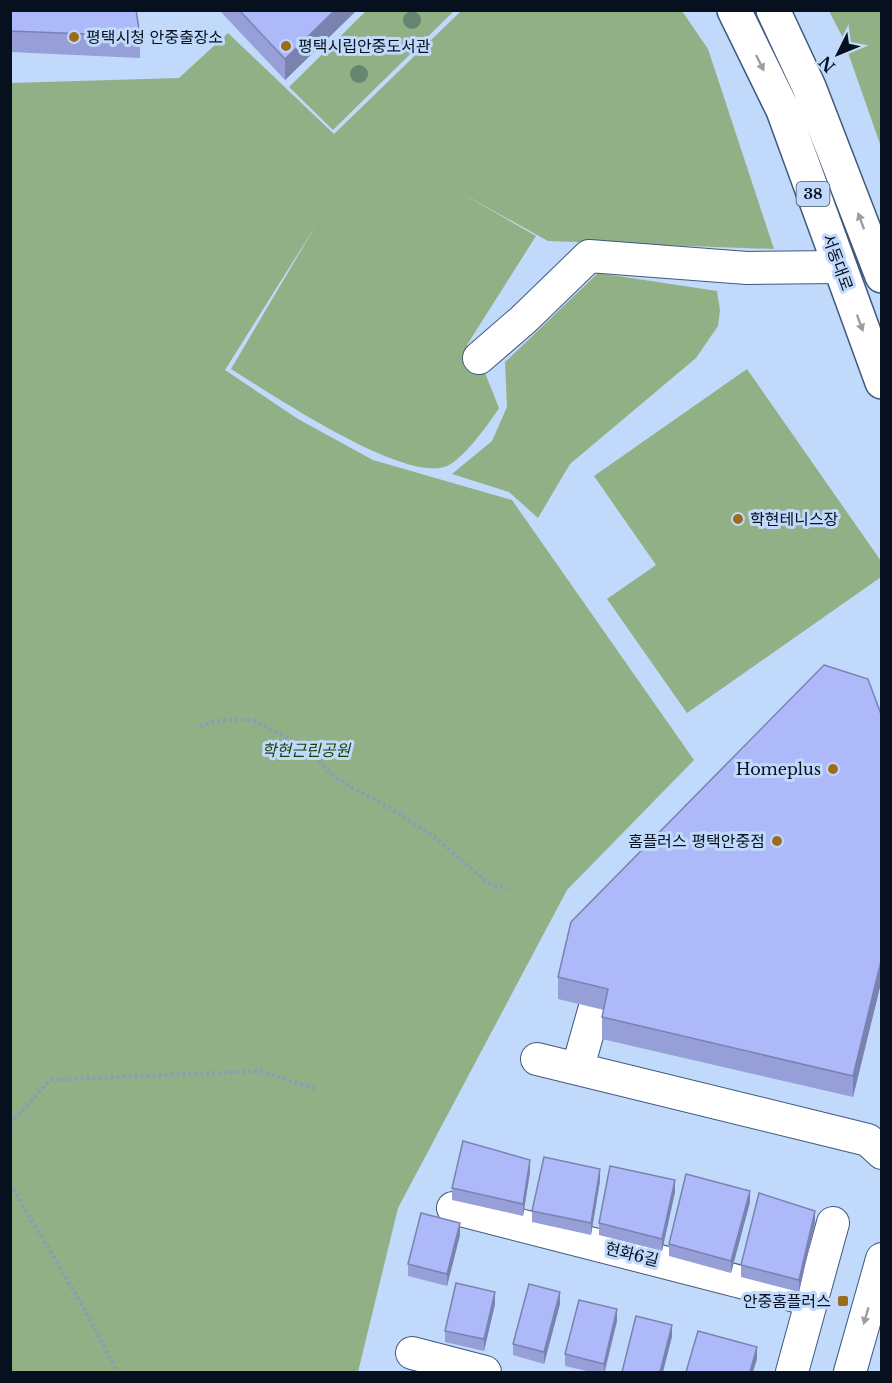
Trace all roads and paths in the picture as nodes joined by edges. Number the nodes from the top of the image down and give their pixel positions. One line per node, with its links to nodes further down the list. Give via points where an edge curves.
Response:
1 (734, 10): 3 (main road, 서동대로 / 38, one-way to 3, via 783,110)
2 (773, 10): 4 (main road, 38, one-way to 2, via 809,87)
3 (840, 267): 5 (street, via 747,268 589,256); 6 (main road, 서동대로 / 38, one-way to 6)
4 (882, 276)
5 (479, 358)
6 (882, 382)
7 (200, 726): 8 (path, via 221,720 252,720 305,747 334,777 436,838 488,883)
8 (507, 889)
9 (595, 1008): 11 (street)
10 (537, 1059): 11 (street)
11 (578, 1067): 14 (street)
12 (316, 1089): 13 (path, via 261,1071 50,1080)
13 (10, 1124)
14 (877, 1142)
15 (10, 1184): 21 (path)
16 (453, 1208): 19 (street, 현화6길)
17 (833, 1222): 19 (street)
18 (882, 1259): 24 (street, one-way to 24)
19 (811, 1300): 23 (street)
20 (412, 1353): 22 (street)
21 (117, 1372)
22 (485, 1372)
23 (792, 1372)
24 (850, 1372)

